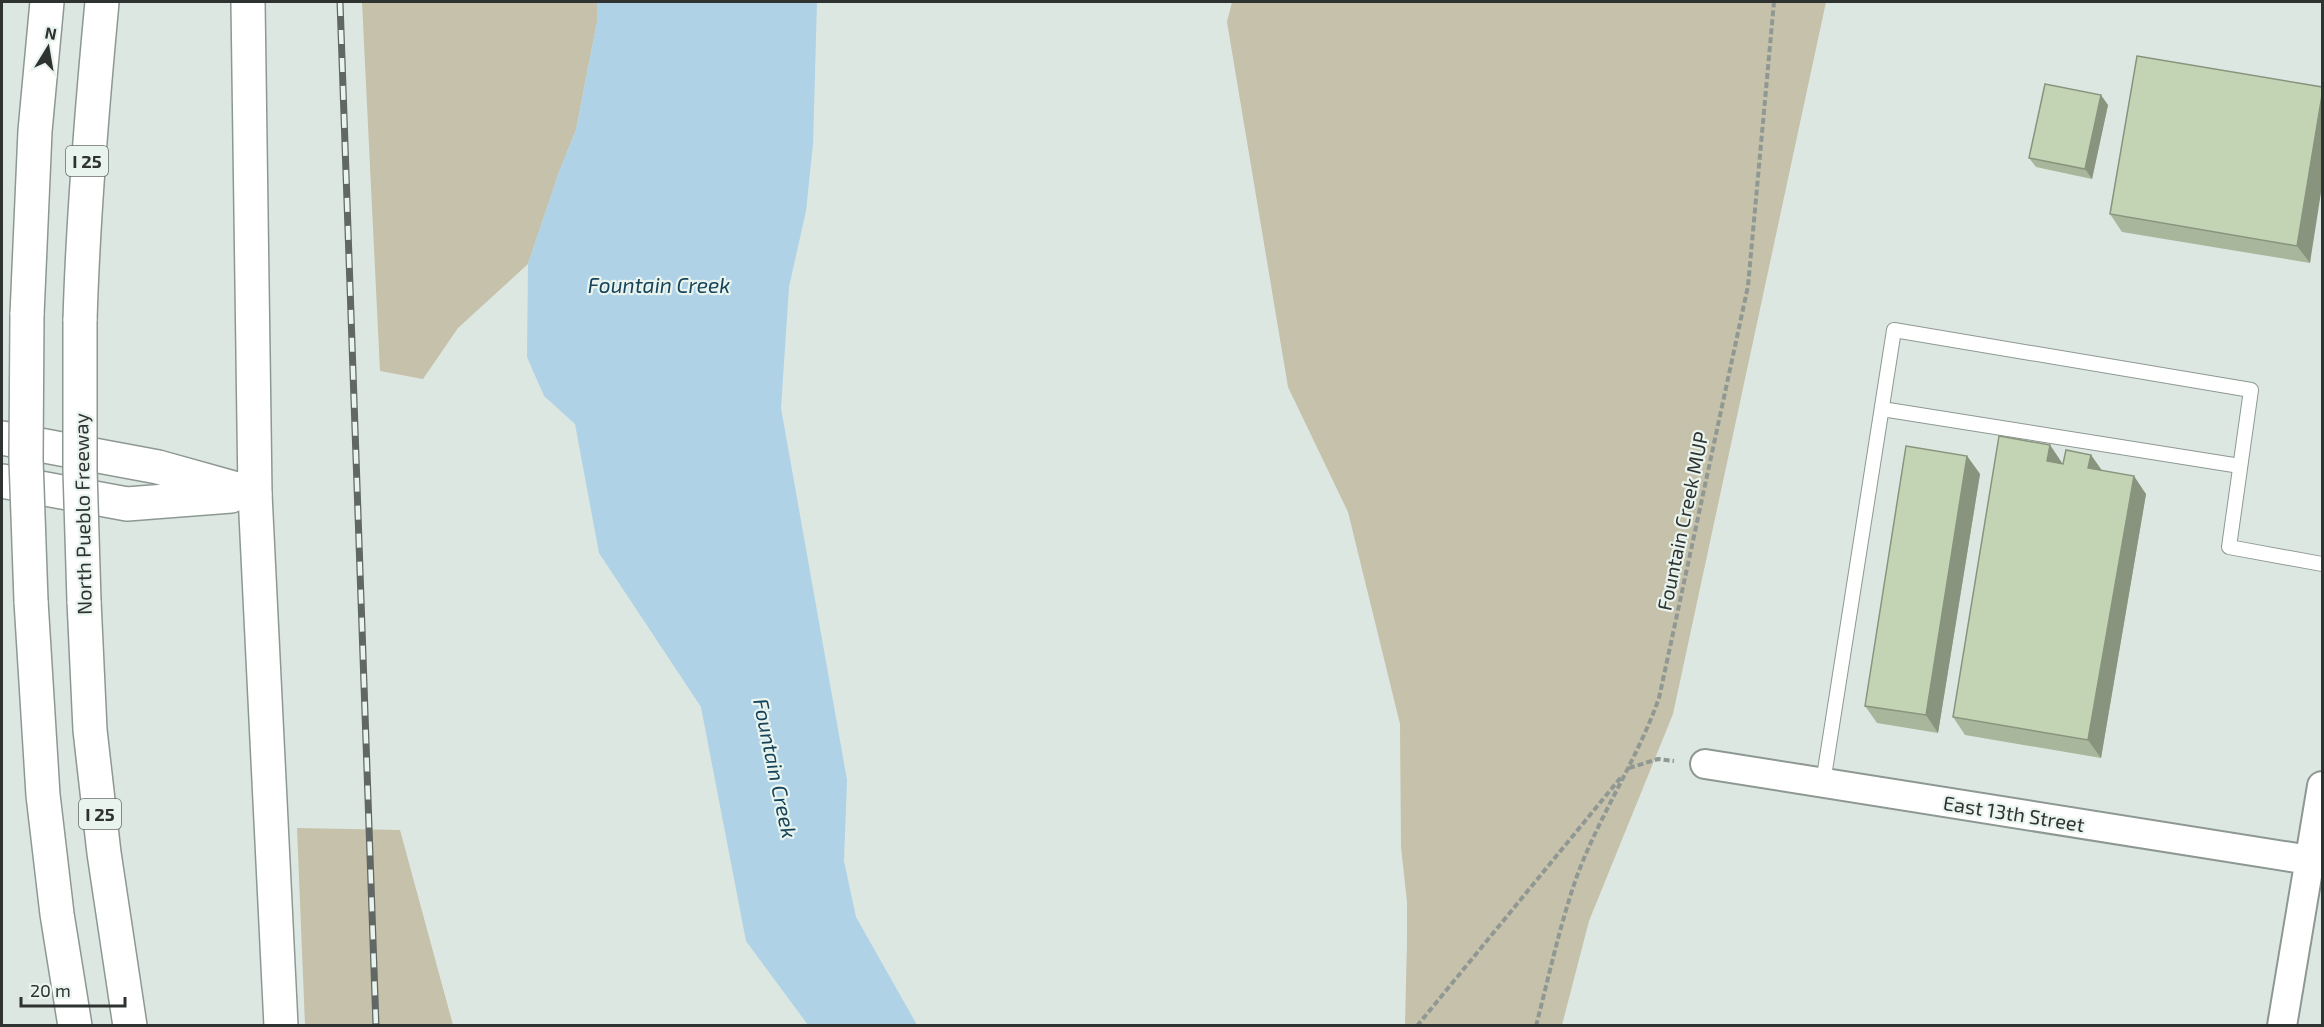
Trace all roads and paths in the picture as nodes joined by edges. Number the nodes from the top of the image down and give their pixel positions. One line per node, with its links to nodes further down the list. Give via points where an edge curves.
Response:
1 (47, 2): 16 (main road, bridge, via 35,131 26,459 43,795)
2 (102, 2): 17 (main road, North Pueblo Freeway / I 25, bridge, via 82,239 80,470 92,741)
3 (248, 2): 9 (main road)
4 (1774, 2): 12 (path, Fountain Creek MUP, via 1748,286 1659,698)
5 (1882, 409): 7 (lane); 7 (lane, via 1894,330 2251,390); 13 (lane)
6 (2, 438): 9 (main road, via 158,467)
7 (2240, 466): 10 (lane, via 2229,547)
8 (2, 481): 9 (main road, via 127,504)
9 (255, 494): 18 (main road)
10 (2322, 564)
11 (1705, 764): 12 (path, via 1658,759); 13 (street, East 13th Street)
12 (1629, 768): 19 (path); 20 (path, Fountain Creek MUP, via 1578,875)
13 (1823, 783): 15 (street, East 13th Street)
14 (2322, 786): 15 (street)
15 (2316, 861): 21 (street)
16 (75, 1026)
17 (130, 1026)
18 (281, 1026)
19 (1417, 1026)
20 (1536, 1026)
21 (2282, 1026)

